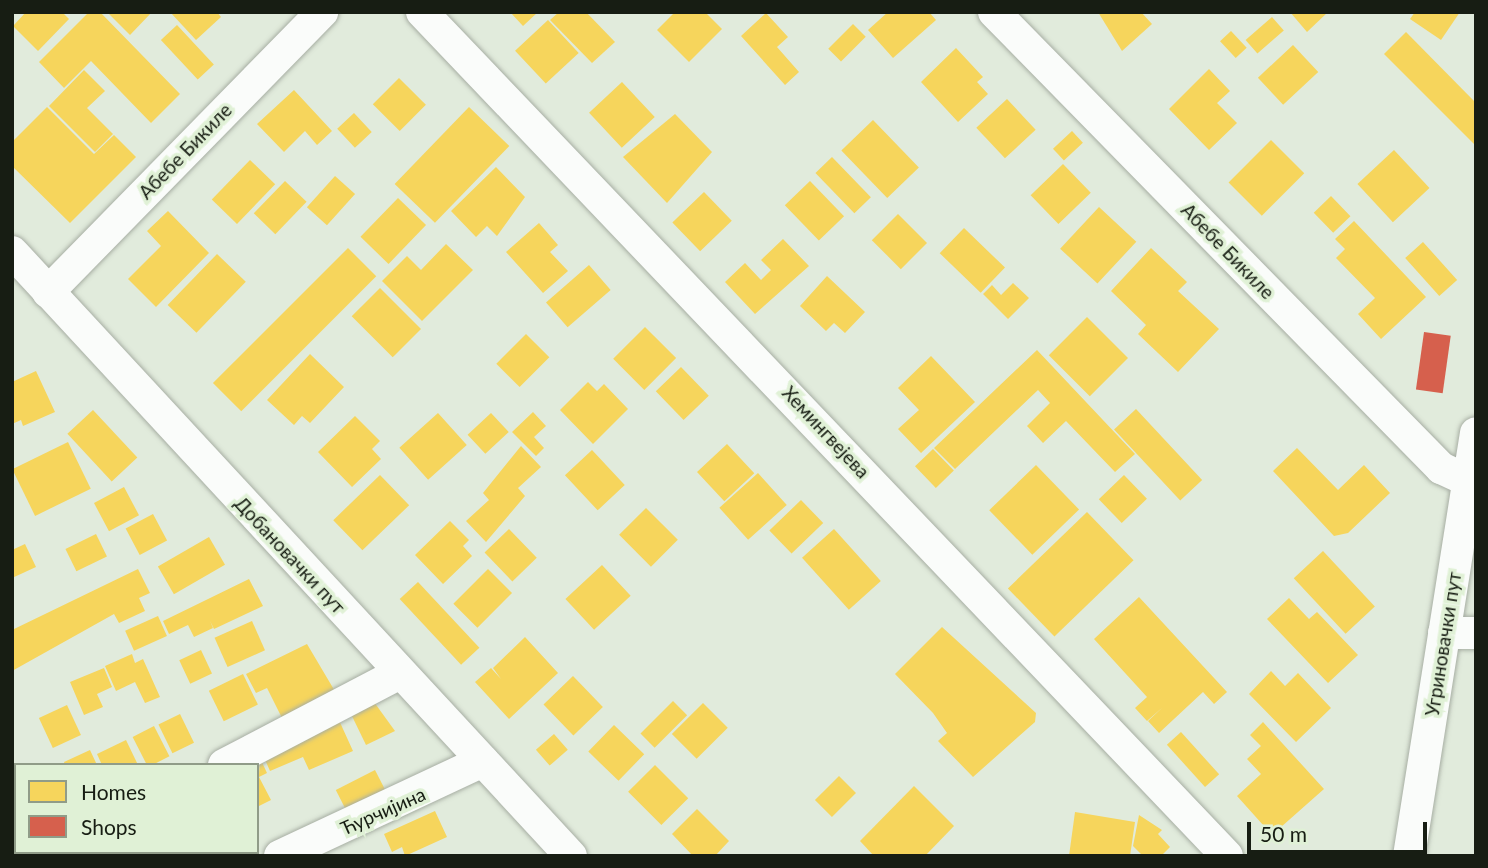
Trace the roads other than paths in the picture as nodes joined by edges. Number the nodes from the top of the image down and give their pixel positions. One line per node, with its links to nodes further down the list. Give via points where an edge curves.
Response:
1 (322, 12): 5 (street, Абебе Бикиле)
2 (422, 12): 15 (street, Хемингвејева)
3 (994, 12): 7 (street, Абебе Бикиле, via 1441,468)
4 (12, 252): 5 (street, Добановачки пут)
5 (48, 292): 10 (street, Добановачки пут)
6 (1476, 433): 7 (street, Угриновачки пут)
7 (1469, 481): 9 (street, Угриновачки пут)
8 (1476, 633): 9 (street)
9 (1444, 634): 16 (street, Угриновачки пут)
10 (400, 673): 11 (street, Добановачки пут); 12 (street, via 359,700)
11 (483, 761): 13 (street, Ћурчијина); 14 (street, Добановачки пут)
12 (228, 763)
13 (281, 856)
14 (571, 856)
15 (1227, 856)
16 (1409, 856)

